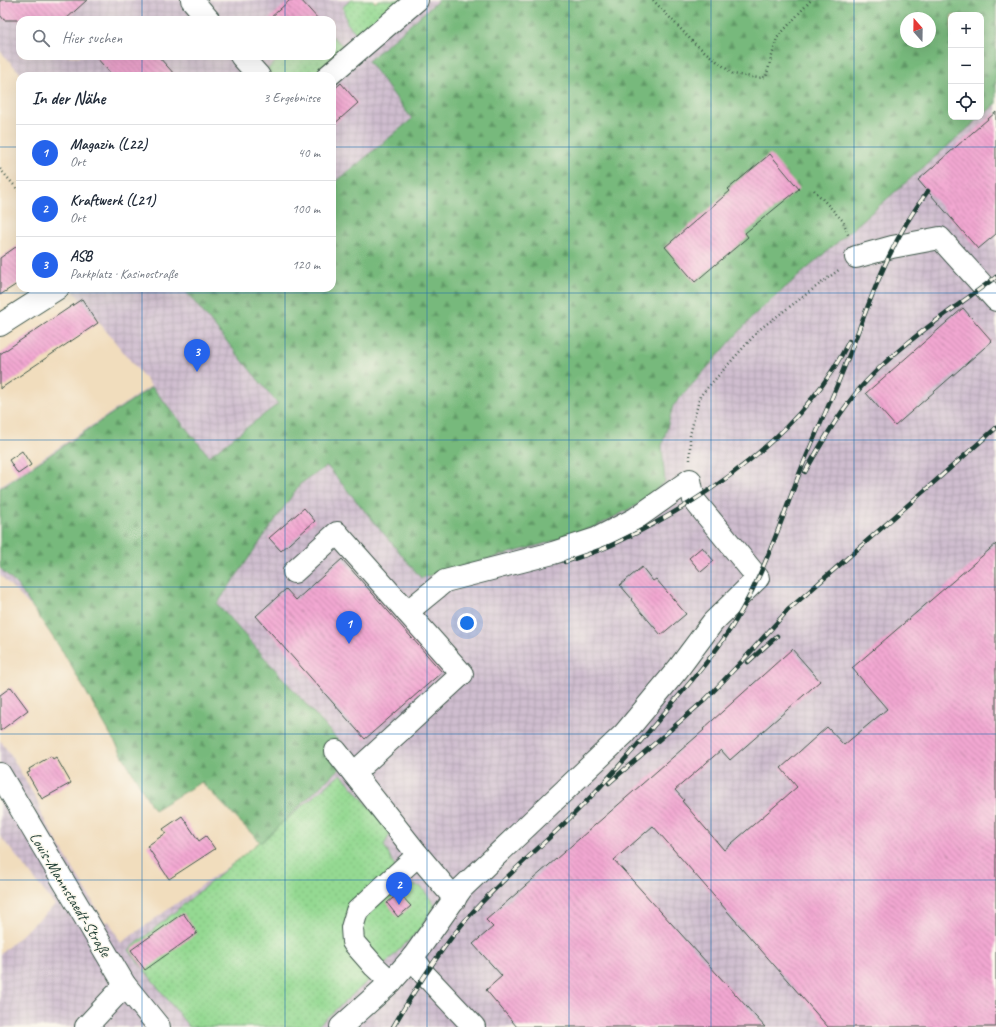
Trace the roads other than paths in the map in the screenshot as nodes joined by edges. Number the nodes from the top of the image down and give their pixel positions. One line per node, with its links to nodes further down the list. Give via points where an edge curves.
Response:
1 (192, 0): 3 (street)
2 (417, 0): 6 (street)
3 (206, 16)
4 (245, 60): 5 (street)
5 (255, 72)
6 (333, 72)
7 (856, 257): 9 (street, via 940,238)
8 (52, 292): 10 (street)
9 (996, 300)
10 (0, 325)
11 (294, 572): 12 (street, via 337,532)
12 (407, 612): 14 (street, via 462,674); 17 (street, via 445,581 596,539 635,519 690,480 694,500 758,578 713,622 624,734 484,866)
13 (336, 751): 14 (street)
14 (354, 773): 16 (street)
15 (0, 774): 20 (street, Louis-Mannstaedt-Straße)
16 (418, 855): 17 (street); 19 (street, via 357,911 352,928 353,942)
17 (455, 898): 18 (street)
18 (413, 957): 19 (street); 24 (street, via 425,976)
19 (391, 982): 23 (street)
20 (125, 985): 21 (street, Louis-Mannstaedt-Straße); 22 (street)
21 (153, 1019)
22 (86, 1027)
23 (341, 1027)
24 (474, 1027)

